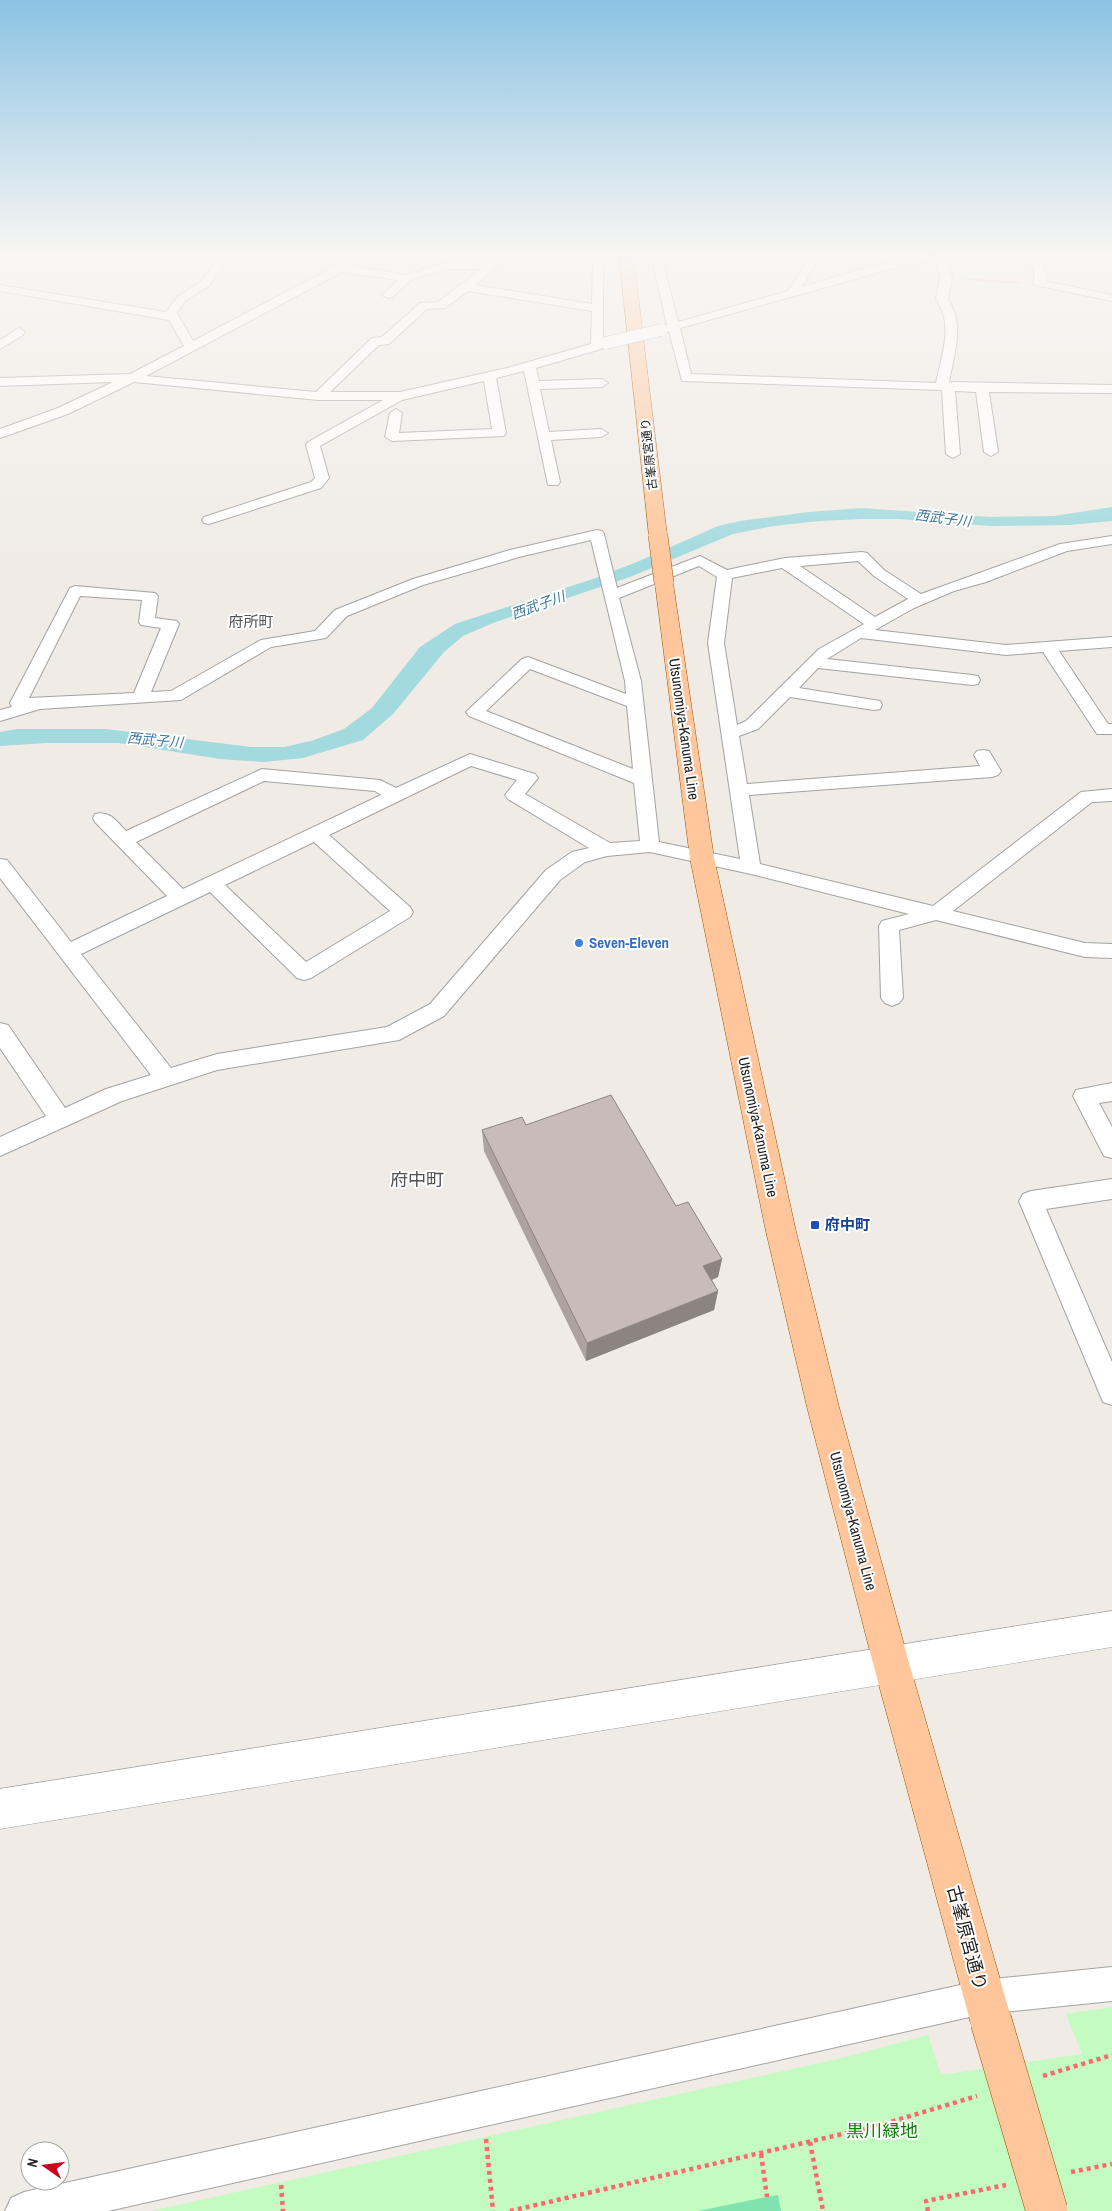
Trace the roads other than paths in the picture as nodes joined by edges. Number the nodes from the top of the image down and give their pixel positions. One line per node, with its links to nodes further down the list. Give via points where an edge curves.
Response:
1 (172, 357): 9 (street)
2 (359, 357): 16 (street)
3 (559, 357): 7 (street)
4 (638, 357): 29 (main road, 古峯原宮通り, bridge)
5 (679, 357): 13 (street, via 686,378)
6 (949, 357): 13 (street)
7 (529, 366): 8 (street); 12 (street)
8 (489, 376): 17 (street); 18 (street, via 499,433 392,437)
9 (132, 378): 10 (street); 16 (street); 20 (street, via 64,411)
10 (0, 382)
11 (602, 383): 12 (street)
12 (533, 385): 21 (street)
13 (945, 386): 14 (street); 23 (street)
14 (982, 388): 15 (street); 22 (street)
15 (1112, 389)
16 (319, 396): 17 (street)
17 (400, 396): 25 (street, via 313,445 322,478 316,485)
18 (396, 413)
19 (601, 433): 21 (street)
20 (0, 434)
21 (543, 436): 24 (street)
22 (991, 452)
23 (953, 454)
24 (553, 482)
25 (209, 520)
26 (1112, 540): 31 (street, via 1065,547)
27 (785, 563): 28 (street); 31 (street, via 862,556 879,573); 32 (street)
28 (724, 576): 30 (street, via 700,560); 45 (street, via 716,643)
29 (664, 583): 56 (main road, Utsunomiya-Kanuma Line)
30 (611, 596): 39 (street, via 597,534 515,553 418,582 342,613 320,635 267,643 176,696); 40 (street)
31 (919, 600): 32 (street)
32 (875, 624): 33 (street)
33 (857, 634): 35 (street, via 1006,650); 36 (street, via 824,652)
34 (1112, 642): 35 (street)
35 (1048, 646): 44 (street, via 1103,730)
36 (814, 663): 37 (street); 38 (street)
37 (972, 680)
38 (786, 691): 42 (street); 45 (street, via 752,725)
39 (140, 698): 41 (street); 41 (street, via 171,624 147,622 150,596 75,591 18,702)
40 (635, 703): 47 (street); 47 (street, via 528,662 475,712)
41 (37, 704): 43 (street)
42 (874, 705)
43 (0, 716)
44 (1112, 729)
45 (729, 734): 48 (street)
46 (983, 755): 48 (street, via 992,771)
47 (643, 780): 54 (street)
48 (738, 790): 58 (street)
49 (1112, 795): 61 (street, via 1087,796)
50 (395, 796): 52 (street); 53 (street, via 380,786 262,776); 55 (street, via 470,760 529,778 514,795)
51 (102, 818): 53 (street)
52 (316, 833): 59 (street); 59 (street, via 403,912 304,973)
53 (124, 840): 60 (street)
54 (650, 846): 55 (street); 56 (street)
55 (606, 850): 66 (street, via 579,857 553,875 437,1010 391,1034 217,1062)
56 (702, 858): 58 (street); 74 (main road, Utsunomiya-Kanuma Line, via 780,1227 823,1407)
57 (0, 865): 63 (street)
58 (751, 868): 61 (street)
59 (212, 883): 60 (street)
60 (181, 898): 63 (street)
61 (937, 913): 62 (street, via 1086,950); 64 (street, via 889,926)
62 (1112, 951)
63 (67, 952): 66 (street)
64 (892, 998)
65 (0, 1031): 68 (street)
66 (166, 1078): 68 (street, via 114,1095)
67 (1112, 1092): 70 (street, via 1084,1096)
68 (60, 1120): 69 (street)
69 (0, 1147)
70 (1112, 1149)
71 (1112, 1189): 72 (street, via 1031,1201)
72 (1112, 1392)
73 (1112, 1629): 74 (street)
74 (891, 1663): 75 (street); 77 (main road, 古峯原宮通り)
75 (0, 1810)
76 (1112, 1984): 77 (street)
77 (987, 2009): 78 (street); 79 (main road, 古峯原宮通り, bridge)
78 (24, 2211)
79 (1047, 2211)

